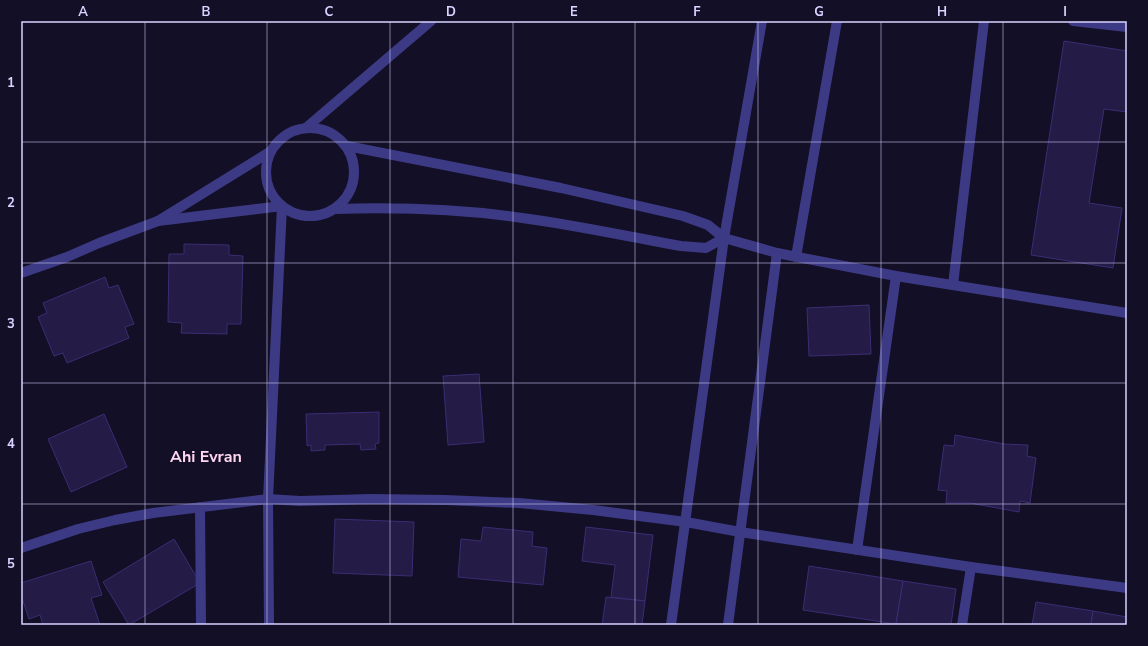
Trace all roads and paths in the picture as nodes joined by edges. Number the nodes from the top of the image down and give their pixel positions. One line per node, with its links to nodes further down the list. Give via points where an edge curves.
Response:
1 (431, 21): 7 (street)
2 (762, 21): 13 (street)
3 (837, 21): 15 (street)
4 (984, 21): 18 (street)
5 (1073, 21): 6 (street)
6 (1127, 28)
7 (308, 127): 8 (street, via 323,129); 9 (street, via 293,131 280,139)
8 (347, 146): 11 (street, via 353,159 355,173 352,187); 13 (street, via 561,188 683,216 708,225)
9 (271, 151): 10 (street, via 266,166 267,181 272,195); 12 (street)
10 (282, 206): 11 (street, via 294,213 308,216 322,215); 12 (street); 20 (street)
11 (335, 209): 13 (street, via 382,208 528,219 681,246 706,248)
12 (158, 221): 16 (street)
13 (724, 238): 14 (street); 22 (street)
14 (777, 253): 15 (street); 23 (street)
15 (796, 257): 17 (street)
16 (21, 273)
17 (896, 276): 18 (street); 25 (street)
18 (953, 285): 19 (street)
19 (1127, 313)
20 (268, 499): 21 (street); 22 (street, via 519,503); 29 (street)
21 (200, 507): 24 (street, via 116,520 60,534); 28 (street)
22 (686, 522): 23 (street); 30 (street)
23 (740, 532): 25 (street); 31 (street)
24 (21, 548)
25 (857, 550): 26 (street)
26 (971, 567): 27 (street); 32 (street)
27 (1127, 588)
28 (201, 625)
29 (268, 625)
30 (671, 625)
31 (728, 625)
32 (962, 625)

